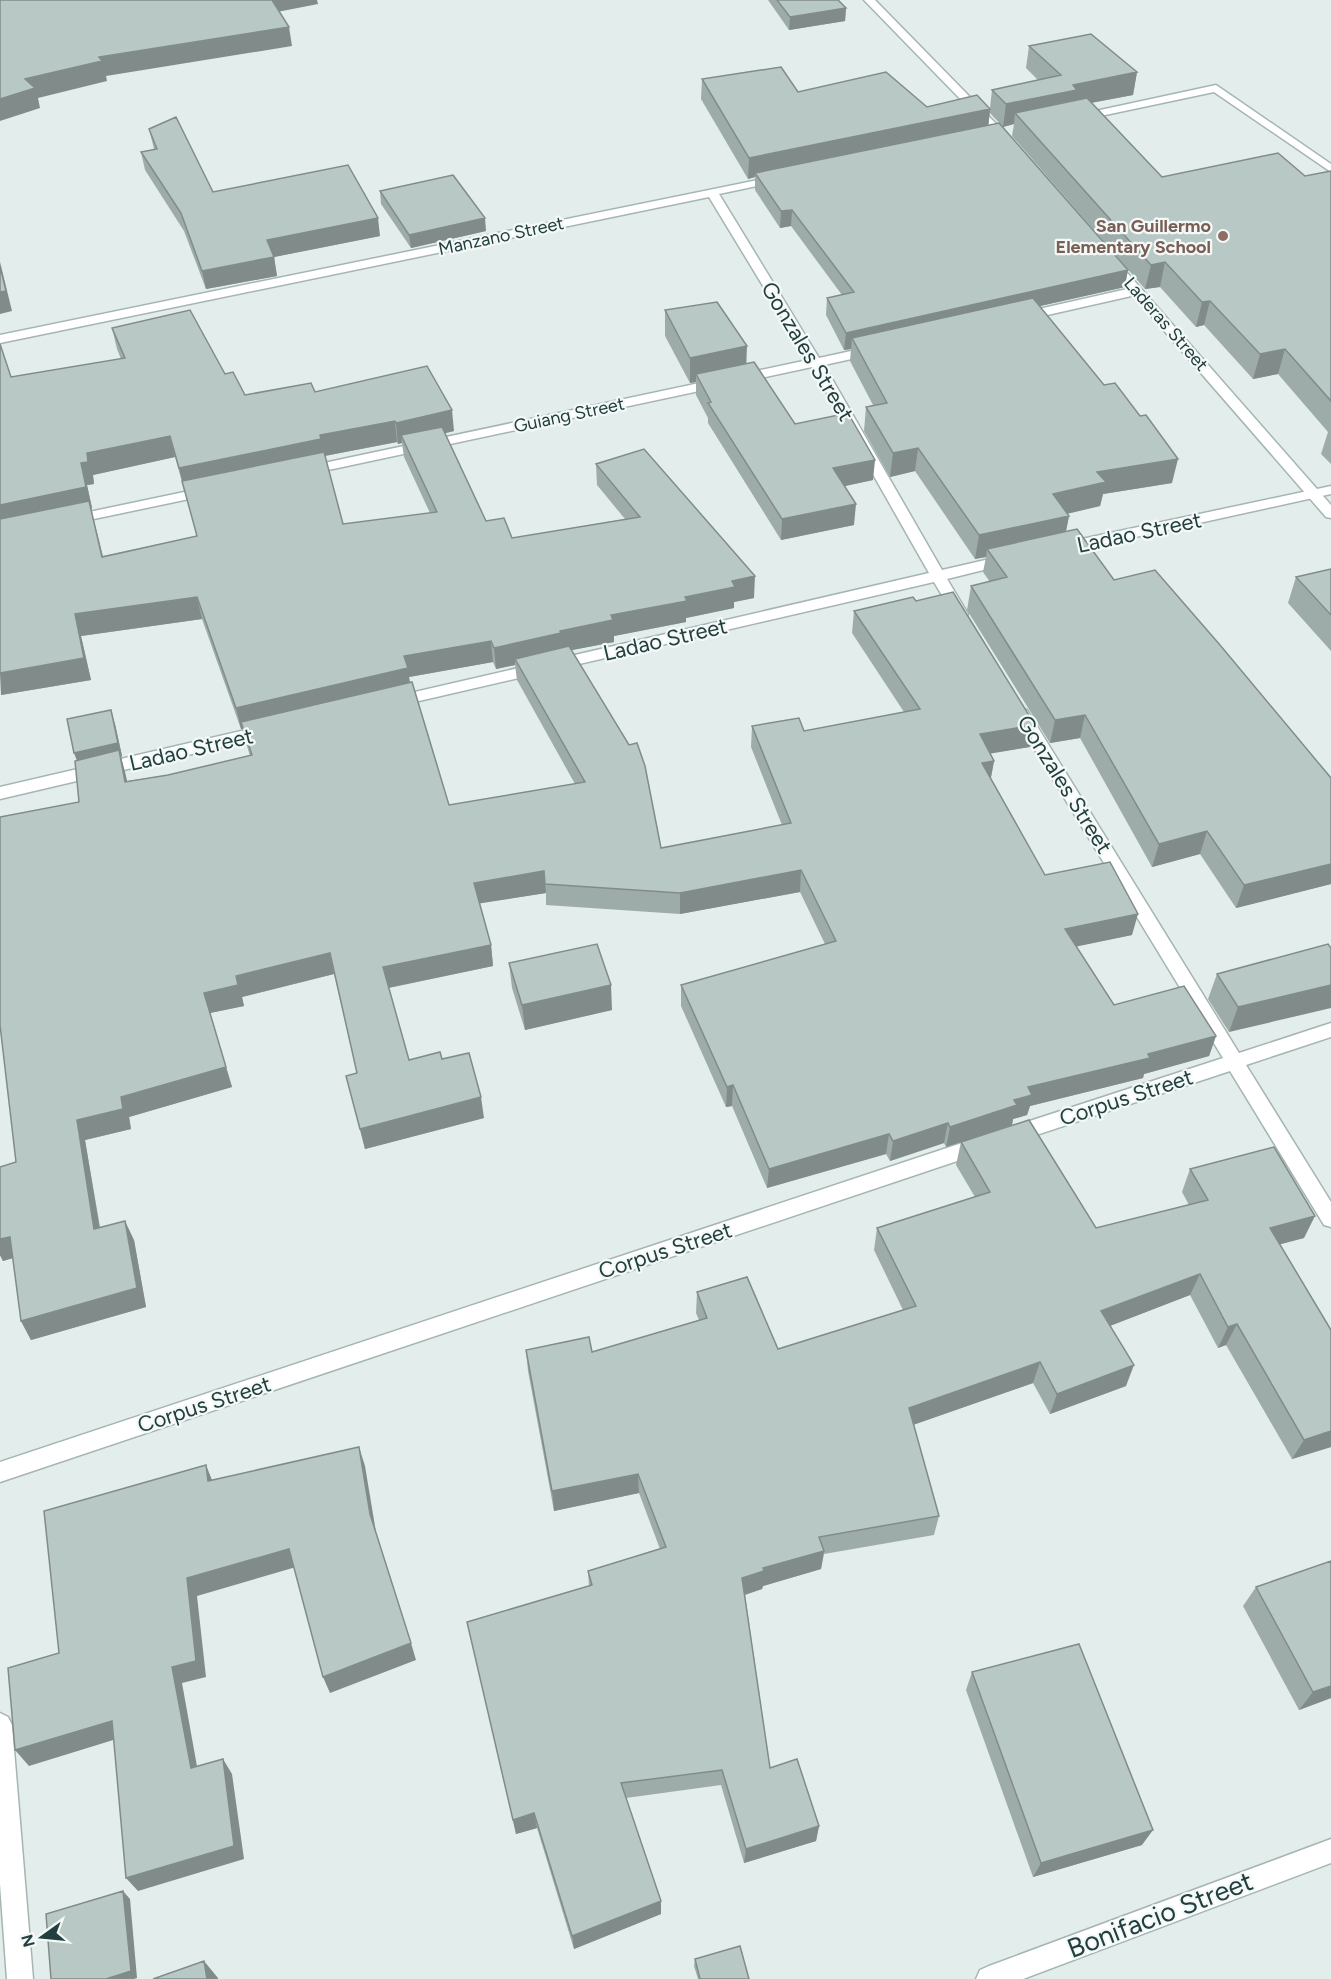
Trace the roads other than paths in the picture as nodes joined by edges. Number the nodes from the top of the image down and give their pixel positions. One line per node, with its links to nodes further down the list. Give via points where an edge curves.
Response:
1 (869, 0): 3 (street)
2 (1069, 119): 4 (street, via 1216,88)
3 (1016, 151)
4 (1331, 169)
5 (793, 176): 6 (street, Manzano Street)
6 (712, 192): 10 (street, Manzano Street); 12 (street, Gonzales Street)
7 (1106, 256): 8 (street, Laderas Street)
8 (1136, 291): 9 (street); 16 (street, Laderas Street)
9 (1011, 319)
10 (0, 339)
11 (885, 348): 12 (street, Guiang Street)
12 (816, 363): 13 (street, Guiang Street); 21 (street, Gonzales Street)
13 (292, 474)
14 (222, 488): 18 (street)
15 (1331, 490): 16 (street, Ladao Street)
16 (1314, 494): 17 (street, Laderas Street); 19 (street, Ladao Street)
17 (1331, 514)
18 (58, 523)
19 (1051, 551)
20 (1028, 556): 21 (street, Ladao Street)
21 (936, 575): 22 (street, Gonzales Street); 24 (street, Ladao Street)
22 (967, 626)
23 (1011, 697): 28 (street, Gonzales Street)
24 (381, 704)
25 (277, 729): 26 (street, Ladao Street)
26 (0, 793)
27 (1331, 1030): 28 (street, Corpus Street)
28 (1234, 1061): 29 (street, Gonzales Street); 30 (street, Corpus Street)
29 (1331, 1219)
30 (0, 1472)
31 (0, 1725): 33 (street)
32 (1331, 1851): 34 (street, Bonifacio Street)
33 (20, 1979)
34 (989, 1979)

